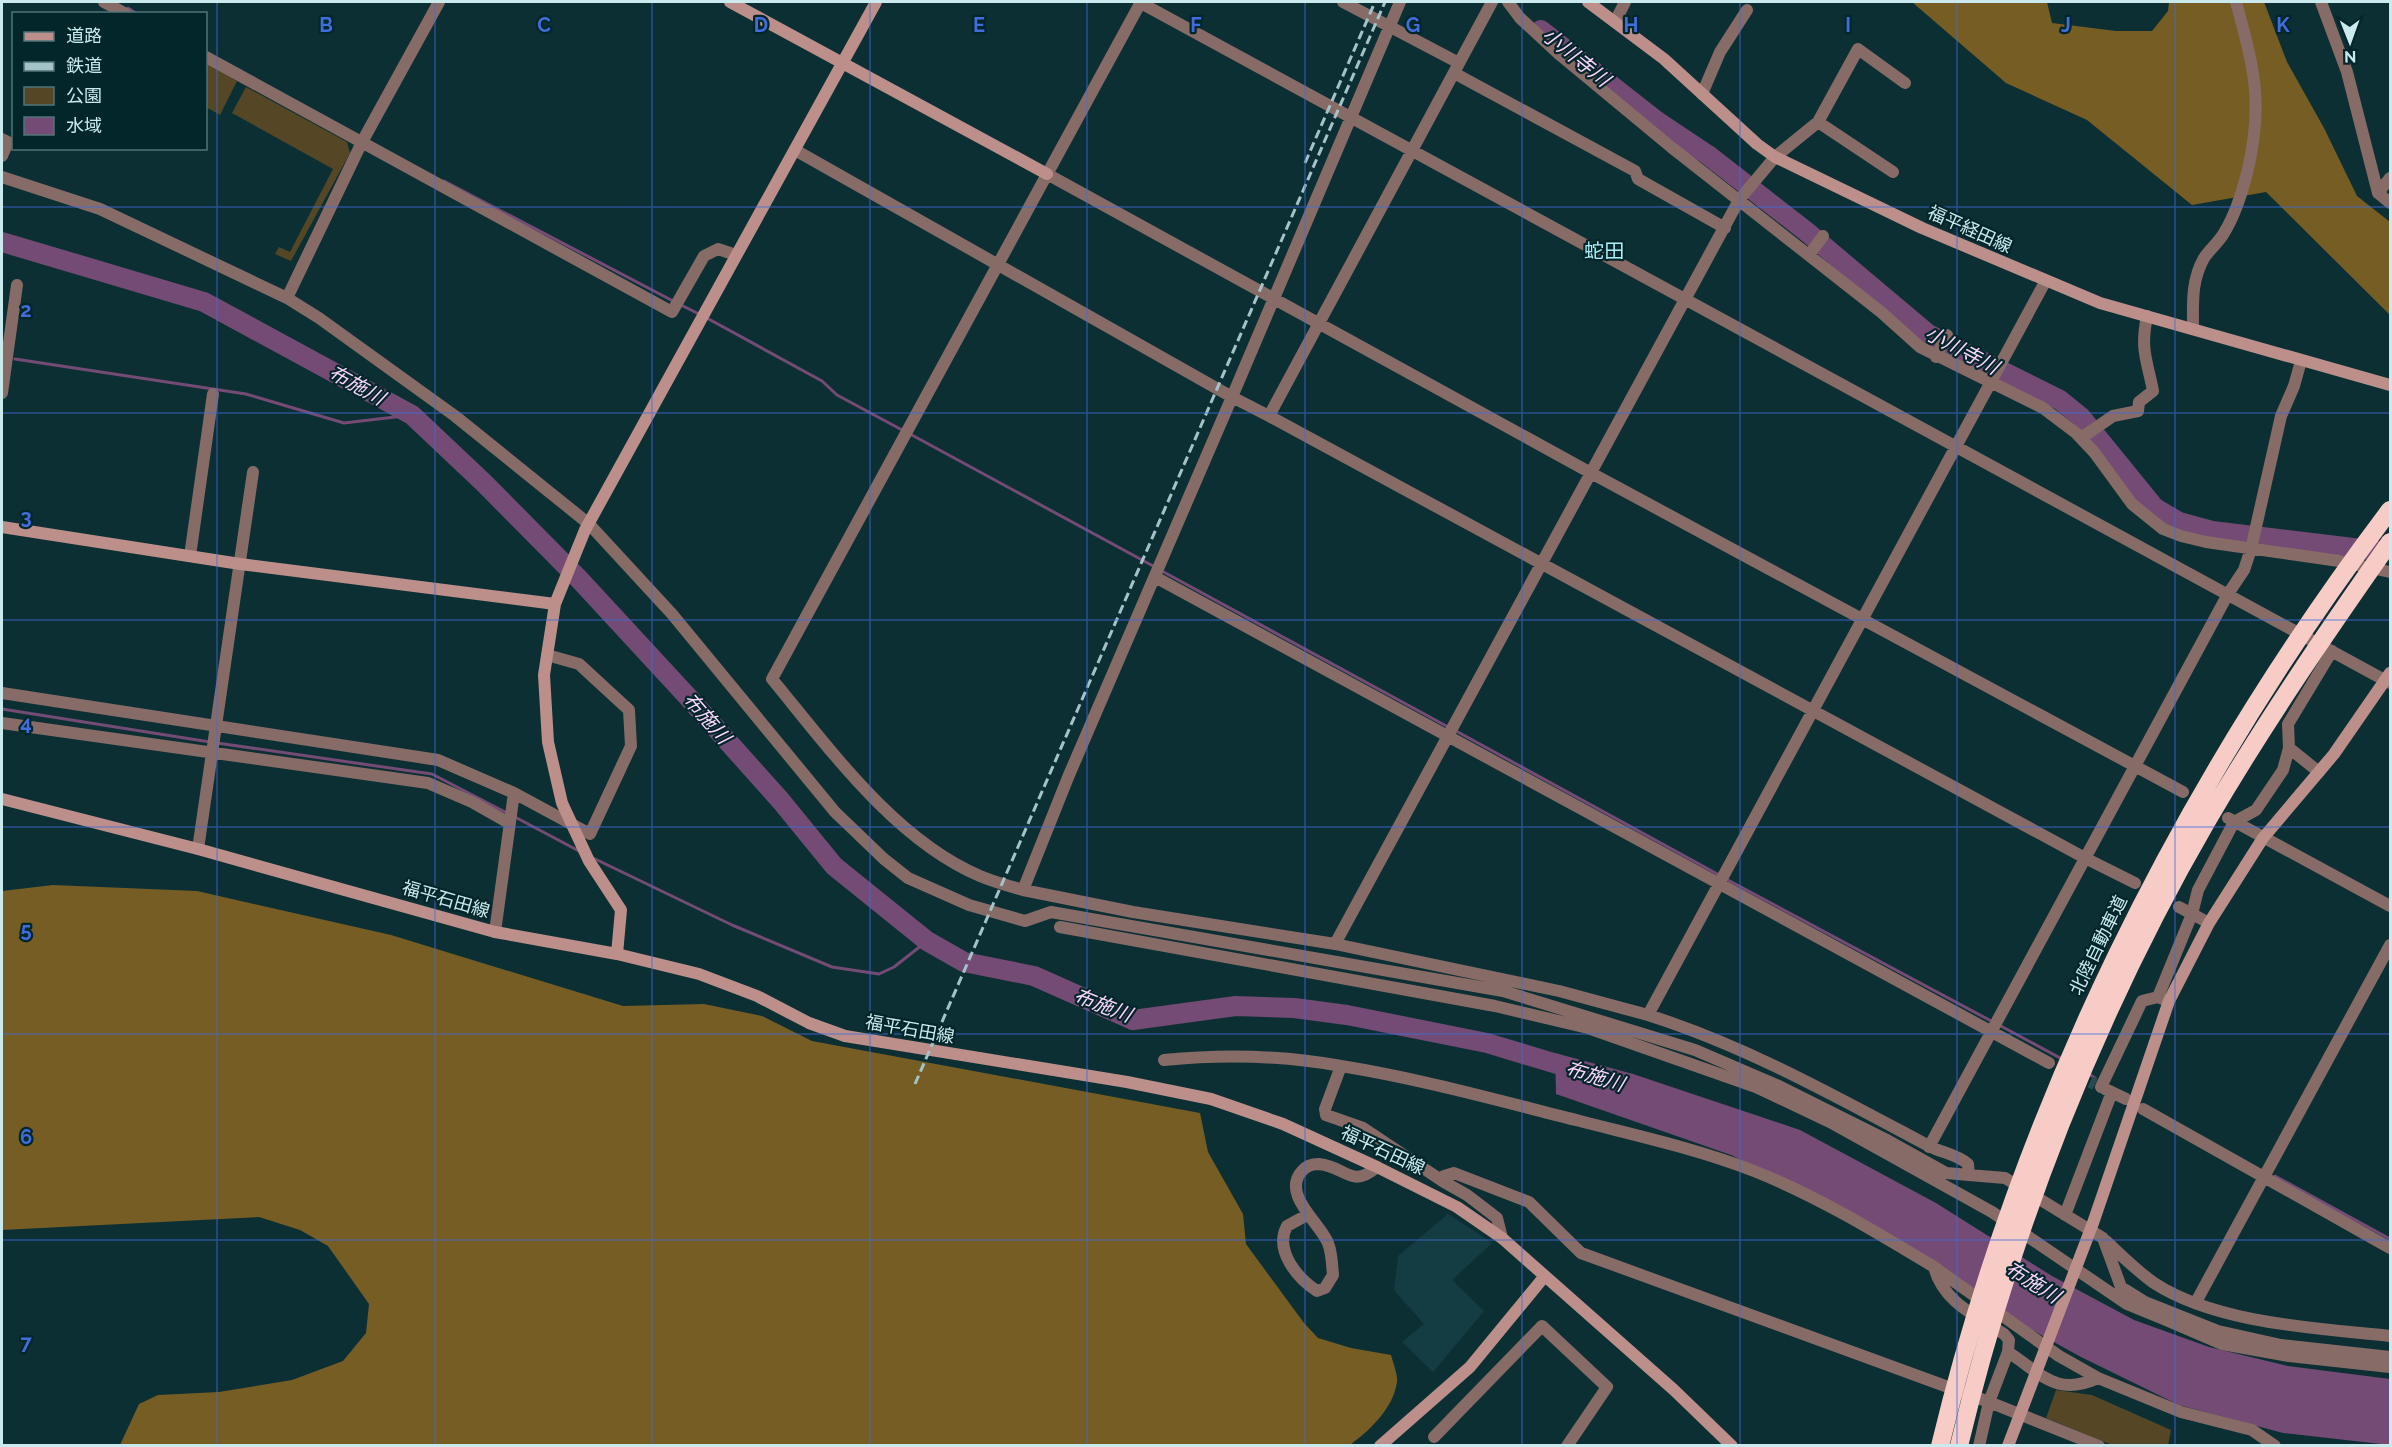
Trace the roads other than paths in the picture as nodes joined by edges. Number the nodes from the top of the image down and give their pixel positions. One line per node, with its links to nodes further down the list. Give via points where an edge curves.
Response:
1 (104, 2): 15 (street)
2 (439, 2): 26 (street)
3 (730, 2): 19 (street)
4 (876, 2): 19 (street)
5 (1140, 2): 23 (street); 32 (street)
6 (1343, 2): 17 (street)
7 (1400, 2): 17 (street)
8 (1492, 2): 20 (street)
9 (1508, 2): 36 (street, via 1560,55)
10 (1588, 2): 16 (street, 福平経田線)
11 (1625, 2): 16 (street)
12 (2236, 2): 50 (street, via 2251,60 2256,135 2243,189 2224,233 2204,258 2193,285)
13 (2321, 2): 35 (street, via 2347,72)
14 (1747, 10): 22 (street, via 1720,52)
15 (122, 12)
16 (1616, 22): 22 (street, 福平経田線)
17 (1389, 27): 20 (street); 23 (street)
18 (207, 58): 26 (street)
19 (843, 64): 28 (street); 32 (street)
20 (1456, 68): 27 (street); 38 (street)
21 (1905, 83): 24 (street, via 1858,49)
22 (1702, 94): 30 (street, 福平経田線)
23 (1352, 117): 27 (street); 45 (street)
24 (1818, 122): 30 (street); 31 (street)
25 (2, 139): 29 (street, via 8,142)
26 (362, 142): 40 (street, via 672,312 704,256 718,249); 46 (street)
27 (1413, 149): 47 (street); 49 (street)
28 (795, 150): 40 (street); 42 (street)
29 (2, 156)
30 (1775, 157): 36 (street); 43 (street, 福平経田線)
31 (1893, 172)
32 (1047, 174): 42 (street); 45 (street)
33 (2, 177): 46 (street, via 100,209)
34 (2391, 178): 35 (street)
35 (2378, 193): 37 (street)
36 (1739, 200): 38 (street); 41 (street)
37 (2391, 203)
38 (1725, 228): 47 (street)
39 (1823, 236): 41 (street)
40 (736, 255): 67 (street)
41 (1809, 255): 53 (street)
42 (997, 266): 59 (street); 100 (street, via 772,679 849,771 913,833 979,876)
43 (2045, 282): 48 (street, 福平経田線); 55 (street)
44 (17, 285): 52 (street)
45 (1273, 297): 49 (street); 59 (street)
46 (287, 298): 67 (street, via 454,416)
47 (1688, 298): 62 (street); 64 (street)
48 (2147, 316): 50 (street, 福平経田線); 61 (street, via 2144,357 2153,391 2139,402 2138,411 2113,416)
49 (1318, 321): 60 (street); 64 (street)
50 (2193, 329): 54 (street, 福平経田線)
51 (1947, 335): 53 (street)
52 (4, 351): 57 (street)
53 (1936, 357): 55 (street)
54 (2301, 361): 56 (street, 福平経田線); 69 (street, via 2281,416)
55 (1992, 379): 61 (street, via 2043,408); 62 (street)
56 (2391, 385)
57 (2, 393)
58 (213, 394): 70 (street)
59 (1232, 397): 60 (street); 74 (street)
60 (1269, 416): 71 (street)
61 (2081, 438): 69 (street, via 2132,504 2163,529)
62 (1957, 446): 75 (street); 77 (street)
63 (253, 472): 72 (street)
64 (1591, 473): 71 (street); 77 (street)
65 (2387, 515): 122 (highway, 北陸自動車道, via 2310,622 2191,811 2102,982 2058,1082)
66 (2, 527): 70 (street)
67 (587, 527): 76 (street); 121 (street, via 680,624 835,813 908,878 969,905 1025,921 1051,912 1503,991 1695,1050 1779,1086 1946,1173)
68 (2391, 542): 122 (highway, 北陸自動車道, via 2259,735 2206,824 2121,989)
69 (2252, 549): 73 (street); 75 (street)
70 (190, 556): 72 (street)
71 (1542, 563): 82 (street); 85 (street)
72 (240, 564): 76 (street); 84 (street)
73 (2391, 572)
74 (1155, 577): 85 (street); 100 (street)
75 (2228, 594): 78 (street); 88 (street)
76 (555, 604): 79 (street)
77 (1863, 619): 82 (street); 88 (street)
78 (2332, 651): 80 (street); 86 (street, via 2288,724)
79 (547, 655): 91 (street, via 579,664 629,710 632,746 590,834); 109 (street, via 544,675 548,742 562,804 589,861 621,910)
80 (2389, 679): 89 (street)
81 (2, 693): 84 (street)
82 (1812, 711): 97 (street); 98 (street)
83 (2, 723): 87 (street)
84 (216, 724): 87 (street); 91 (street, via 438,760)
85 (1448, 736): 98 (street); 107 (street)
86 (2289, 748): 89 (street); 93 (street, via 2283,770 2256,810)
87 (211, 754): 94 (street, via 257,757 428,783); 96 (street)
88 (2135, 767): 90 (street); 97 (street)
89 (2319, 772): 95 (street)
90 (2183, 792)
91 (514, 793): 94 (street)
92 (2, 799): 96 (street, 福平石田線)
93 (2231, 820): 95 (street); 103 (street, via 2198,890)
94 (509, 823): 106 (street)
95 (2263, 838): 101 (street); 104 (street)
96 (198, 849): 106 (street, 福平石田線)
97 (2085, 858): 99 (street); 112 (street)
98 (1718, 882): 111 (street); 112 (street)
99 (2135, 883)
100 (1023, 890): 107 (street)
101 (2391, 906)
102 (2180, 907): 103 (street)
103 (2192, 914): 104 (street); 110 (street)
104 (2209, 923): 110 (street)
105 (1060, 927): 136 (street, via 1473,1001 1588,1028 1756,1088 1830,1122 1992,1212 2127,1304 2222,1344)
106 (495, 932): 109 (street, 福平石田線)
107 (1335, 944): 111 (street, via 1559,991)
108 (2391, 945): 123 (street)
109 (617, 954): 120 (street, 福平石田線, via 699,974 844,1036 1211,1099 1274,1121)
110 (2163, 999): 116 (street, via 2142,1001); 146 (street, via 2093,1222)
111 (1648, 1015): 119 (street, via 1692,1029 1806,1081)
112 (1991, 1033): 114 (street); 119 (street)
113 (1164, 1060): 115 (street, via 1243,1054)
114 (2049, 1063)
115 (1341, 1066): 124 (street, via 1326,1114 1363,1128); 130 (street, via 1483,1095 1714,1157 1756,1172 1842,1213)
116 (2103, 1088): 117 (street); 126 (street)
117 (2126, 1099)
118 (2143, 1109): 123 (street)
119 (1929, 1147): 121 (street, via 1958,1155 1968,1164)
120 (1377, 1167): 125 (street, via 1364,1178 1328,1165 1314,1164 1304,1169 1296,1180); 127 (street, 福平石田線, via 1457,1207)
121 (1969, 1175): 126 (street, via 2005,1178)
122 (2032, 1178): 143 (highway, 北陸自動車道, via 1972,1327); 144 (highway, 北陸自動車道)
123 (2263, 1178): 129 (street); 132 (street)
124 (1444, 1182): 127 (street, via 1497,1218); 138 (street, via 1444,1176 1454,1173 1529,1202 1581,1253)
125 (1307, 1215): 125 (street, via 1328,1242 1334,1275 1325,1288 1317,1291 1294,1269 1282,1242 1287,1226)
126 (2065, 1215): 128 (street)
127 (1502, 1238): 131 (street, 福平石田線)
128 (2103, 1238): 132 (street, via 2155,1283); 135 (street, via 2121,1287 2145,1302 2218,1331 2281,1345)
129 (2391, 1248)
130 (1934, 1267): 134 (street, via 1938,1282 1948,1295 2004,1334 2009,1340); 137 (street, via 2059,1356)
131 (1544, 1276): 140 (street, via 1470,1367); 142 (street, 福平石田線)
132 (2196, 1302): 133 (street, via 2264,1322)
133 (2391, 1336)
134 (2008, 1352): 137 (street, via 2061,1386 2073,1387); 138 (street)
135 (2391, 1357)
136 (2391, 1368)
137 (2098, 1378): 148 (street, via 2181,1412 2252,1430)
138 (1989, 1402): 145 (street); 147 (street)
139 (1434, 1437): 141 (street, via 1542,1326 1607,1387)
140 (1380, 1446)
141 (1567, 1446)
142 (1732, 1446)
143 (1940, 1446)
144 (1959, 1446)
145 (1979, 1446)
146 (2008, 1446)
147 (2099, 1446)
148 (2275, 1446)

